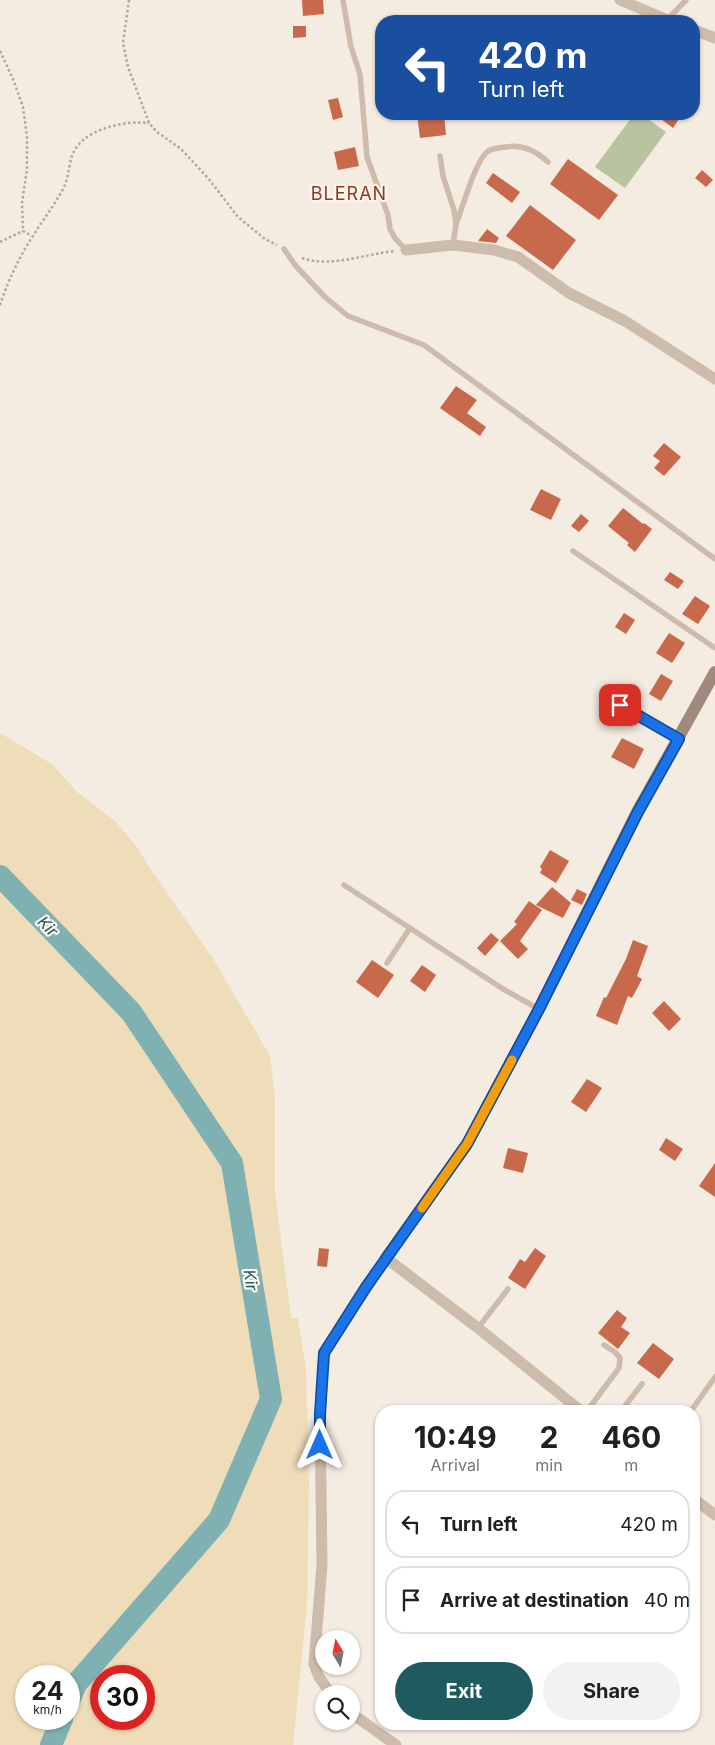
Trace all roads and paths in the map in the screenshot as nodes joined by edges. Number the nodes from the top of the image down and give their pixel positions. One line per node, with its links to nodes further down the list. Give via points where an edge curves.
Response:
1 (130, 0): 10 (path, via 123,43)
2 (343, 0): 19 (lane, via 351,47 360,74 367,157 388,214 390,229)
3 (620, 0): 5 (street)
4 (686, 0): 6 (lane)
5 (655, 15)
6 (674, 15)
7 (700, 32): 8 (street)
8 (714, 36)
9 (0, 51): 14 (path, via 23,107 27,137)
10 (149, 123): 15 (path, via 138,121 107,127 76,147 65,186); 18 (path, via 181,149 238,217 265,239)
11 (440, 156): 13 (lane)
12 (548, 162): 13 (lane, via 522,146 489,151 474,174)
13 (456, 224): 17 (lane)
14 (23, 231): 15 (path); 16 (path)
15 (32, 236): 20 (path)
16 (0, 242)
17 (453, 245): 19 (street); 21 (street, via 494,250 518,257 562,289 624,321)
18 (284, 249): 19 (path, via 321,262); 23 (lane, via 325,297 348,316 424,345)
19 (406, 250)
20 (0, 304)
21 (715, 379)
22 (573, 551): 24 (lane)
23 (715, 559)
24 (715, 648)
25 (715, 672): 27 (street)
26 (620, 705): 27 (lane)
27 (679, 739): 31 (street, via 638,812)
28 (344, 885): 29 (lane)
29 (410, 928): 30 (lane); 31 (lane)
30 (387, 963)
31 (539, 1009): 32 (street, via 467,1144)
32 (386, 1258): 34 (street); 44 (street, via 324,1353 320,1414 322,1565 314,1664)
33 (508, 1289): 34 (lane)
34 (478, 1328): 38 (street)
35 (604, 1345): 39 (lane, via 620,1358 619,1368)
36 (715, 1377): 41 (lane)
37 (642, 1384): 40 (lane)
38 (571, 1405)
39 (591, 1405)
40 (626, 1405)
41 (695, 1405)
42 (700, 1504): 43 (street)
43 (715, 1516)
44 (325, 1685)
45 (360, 1719): 46 (street)
46 (375, 1730)
47 (376, 1730): 48 (street)
48 (396, 1745)

